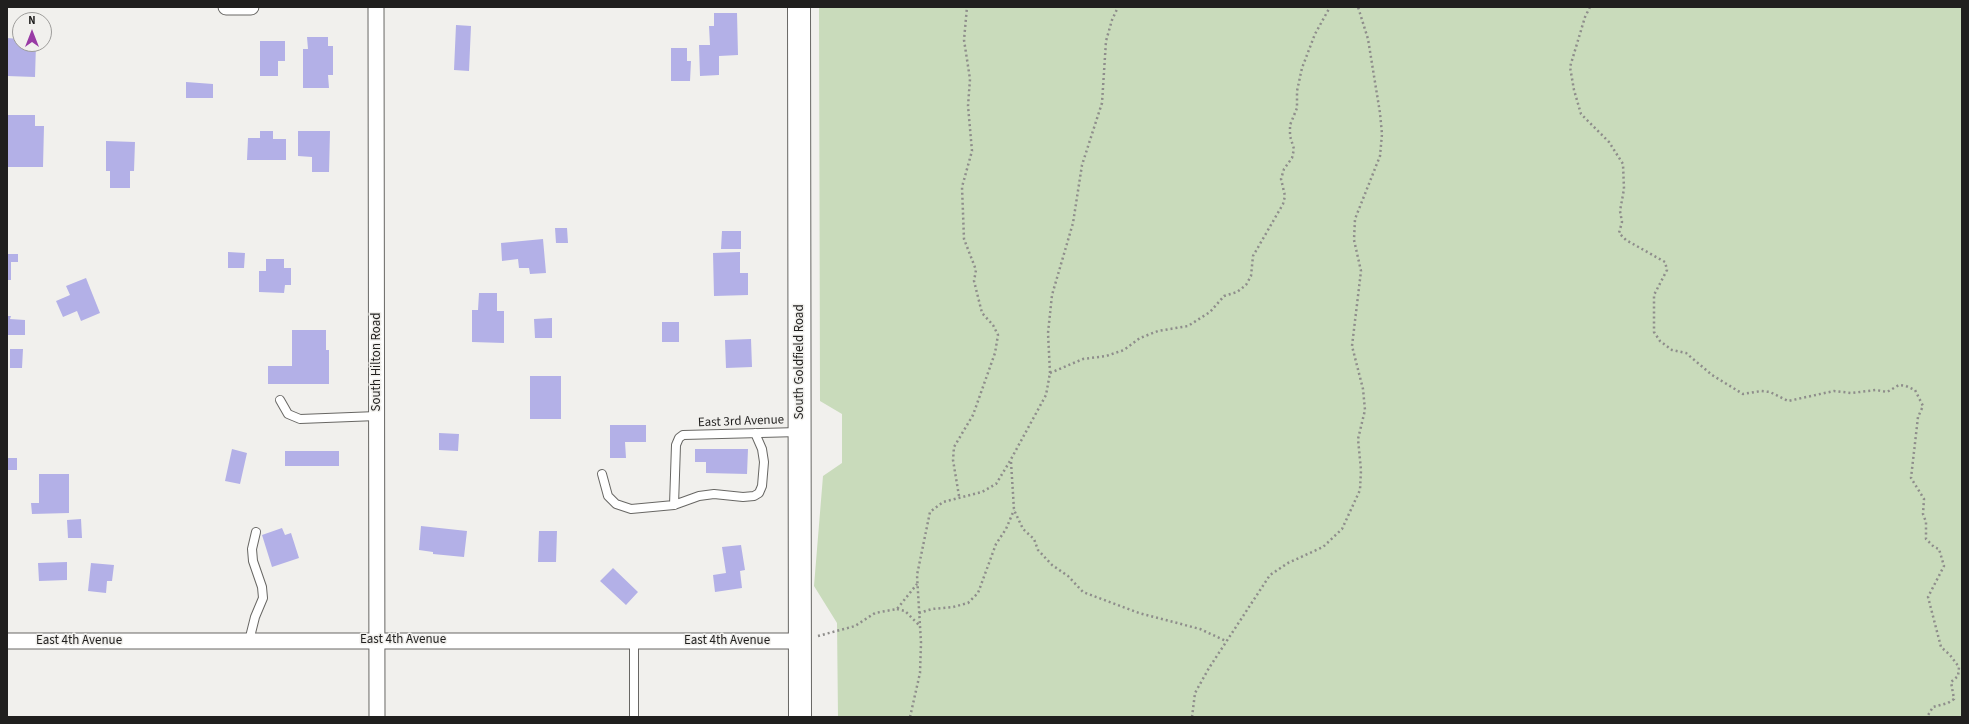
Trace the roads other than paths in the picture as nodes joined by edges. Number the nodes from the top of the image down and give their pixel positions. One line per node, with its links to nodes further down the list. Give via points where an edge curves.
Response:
1 (226, 7): 2 (street)
2 (251, 7)
3 (376, 7): 6 (street, South Hilton Road)
4 (799, 7): 7 (main road, South Goldfield Road)
5 (280, 400): 6 (lane, via 288,414 300,418)
6 (377, 416): 12 (street, South Hilton Road)
7 (800, 432): 8 (lane, East 3rd Avenue); 14 (main road, South Goldfield Road)
8 (755, 433): 10 (lane, East 3rd Avenue, via 683,435 679,438 676,445); 10 (lane, via 764,462 759,493 743,497 714,494 699,496)
9 (602, 474): 10 (lane, via 608,496 616,504 631,509)
10 (674, 505)
11 (256, 532): 16 (lane, via 252,549 253,561 263,598)
12 (377, 640): 13 (street, East 4th Avenue); 16 (street, East 4th Avenue); 17 (street, South Hilton Road)
13 (634, 640): 14 (street, East 4th Avenue); 18 (lane)
14 (800, 640): 19 (main road, South Goldfield Road)
15 (7, 641): 16 (street, East 4th Avenue)
16 (249, 641)
17 (377, 717)
18 (634, 717)
19 (800, 717)

